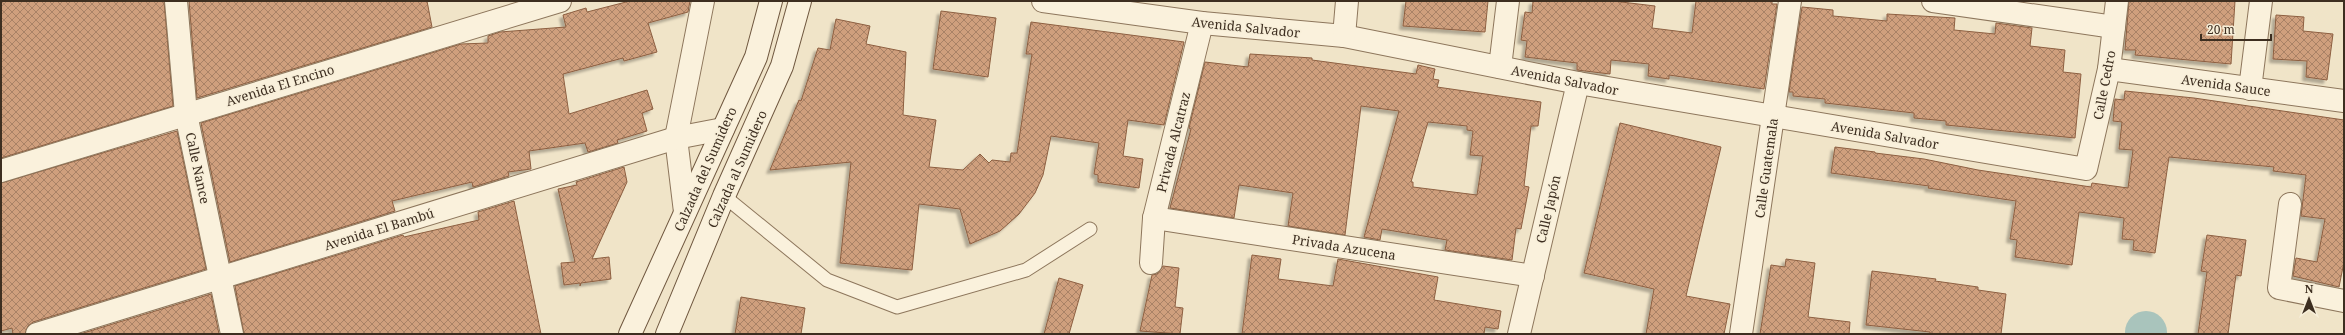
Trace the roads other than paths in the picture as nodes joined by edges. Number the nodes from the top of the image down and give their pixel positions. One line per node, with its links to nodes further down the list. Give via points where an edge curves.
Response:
1 (176, 1): 22 (street, Calle Nance)
2 (560, 1): 22 (street, Avenida El Encino)
3 (703, 1): 25 (street)
4 (771, 1): 24 (street, Calzada del Sumidero, via 756,57)
5 (800, 1): 28 (street, Calzada al Sumidero, via 782,66)
6 (1043, 1): 13 (street, Avenida Salvador)
7 (1347, 1): 16 (street)
8 (1508, 1): 17 (street)
9 (1790, 1): 23 (street, Calle Guatemala)
10 (1933, 1): 15 (street)
11 (2117, 1): 15 (street, Calle Cedro)
12 (2261, 1): 20 (street)
13 (1141, 8): 14 (street, Avenida Salvador)
14 (1202, 23): 16 (street, Avenida Salvador); 31 (street, Privada Alcatraz)
15 (2114, 27): 18 (street, Calle Cedro)
16 (1344, 36): 17 (street, Avenida Salvador)
17 (1500, 67): 19 (street, Avenida Salvador)
18 (2108, 69): 20 (street, Avenida Sauce); 26 (street, Calle Cedro)
19 (1578, 83): 23 (street, Avenida Salvador); 35 (street, Calle Japón)
20 (2250, 89): 21 (street, Avenida Sauce)
21 (2344, 101)
22 (186, 114): 27 (street, Avenida El Encino); 34 (street, Calle Nance)
23 (1773, 116): 26 (street, Avenida Salvador); 44 (street, Calle Guatemala)
24 (723, 129): 25 (street, Avenida El Bambú); 30 (street, Calzada del Sumidero)
25 (676, 138): 30 (street); 34 (street, Avenida El Bambú)
26 (2086, 169)
27 (1, 170)
28 (724, 196): 32 (lane, via 827,280 897,307 1026,270); 38 (street, Calzada al Sumidero)
29 (2290, 204): 37 (street, via 2279,288)
30 (685, 212): 36 (street, Calzada del Sumidero)
31 (1154, 218): 33 (street, Privada Alcatraz); 35 (street, Privada Azucena)
32 (1090, 229)
33 (1151, 263)
34 (222, 276): 39 (street, Avenida El Bambú); 40 (street, Calle Nance)
35 (1533, 276): 43 (street, Calle Japón)
36 (648, 295): 38 (street); 41 (street, Calzada del Sumidero)
37 (2344, 301)
38 (679, 307): 42 (street, Calzada al Sumidero)
39 (37, 334)
40 (232, 334)
41 (630, 334)
42 (667, 334)
43 (1519, 334)
44 (1741, 334)

